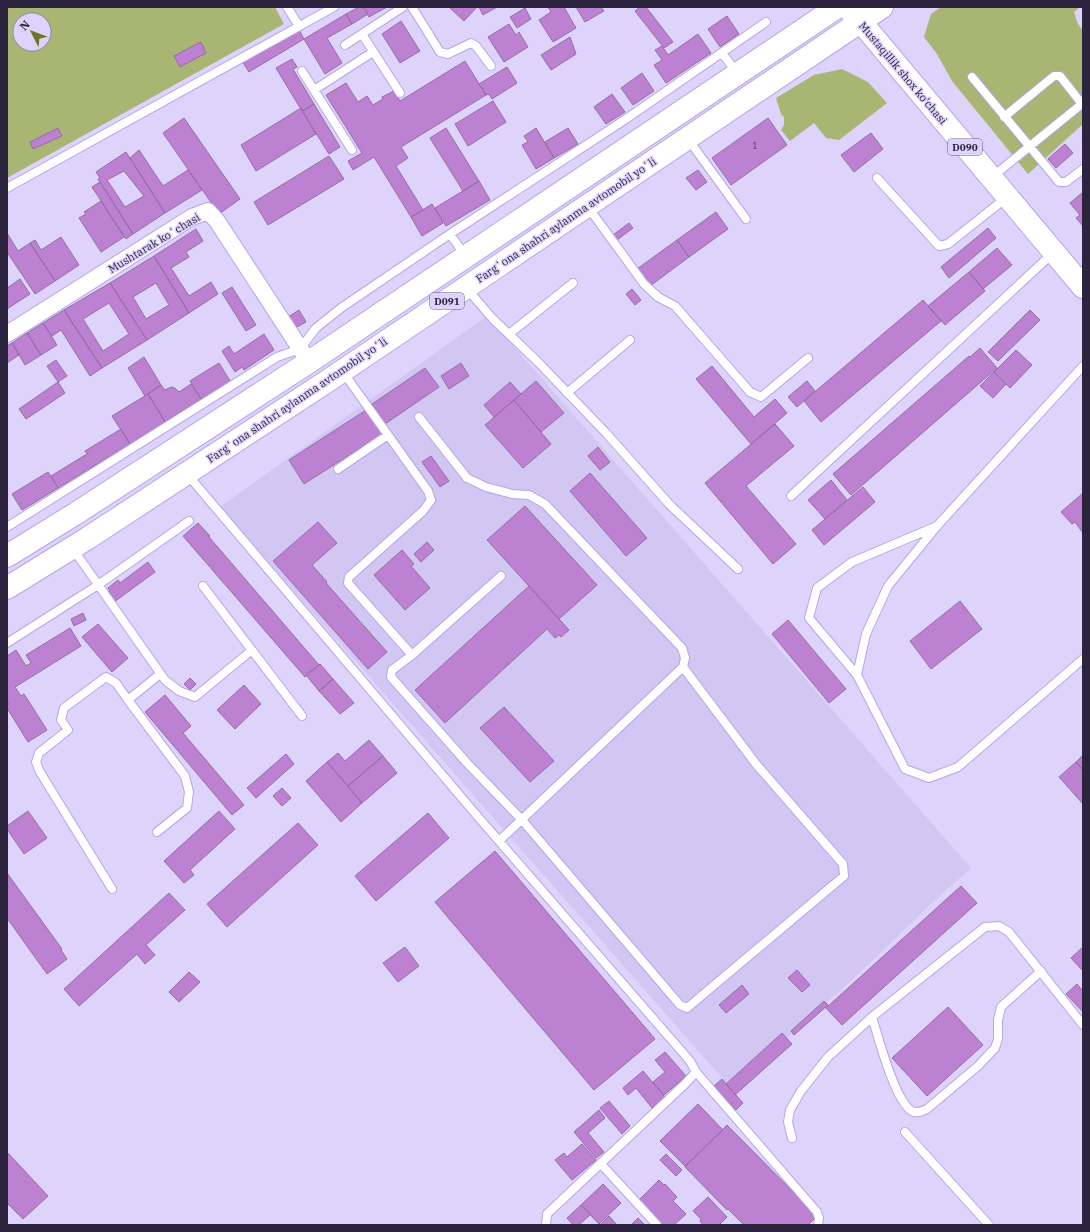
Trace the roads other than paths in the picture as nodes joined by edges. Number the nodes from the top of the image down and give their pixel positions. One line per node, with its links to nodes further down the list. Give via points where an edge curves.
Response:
1 (287, 7): 9 (lane)
2 (334, 7): 9 (lane)
3 (403, 7): 10 (lane)
4 (412, 7): 14 (lane, via 440,52 448,54 471,43)
5 (837, 7): 16 (main road, D091)
6 (882, 7): 7 (main road, Fargʻona shahri aylanma avtomobil yoʻli / D091)
7 (854, 15): 22 (main road, Fargʻona shahri aylanma avtomobil yoʻli / D091); 27 (main road, Mustaqillik shox ko'chasi / D090)
8 (766, 22): 13 (lane)
9 (299, 26): 28 (lane)
10 (362, 34): 11 (lane); 12 (lane)
11 (345, 45)
12 (373, 52): 18 (lane); 19 (lane)
13 (722, 53): 16 (lane); 32 (lane)
14 (491, 66)
15 (302, 71): 18 (lane)
16 (738, 74): 34 (main road, D091)
17 (972, 77): 21 (lane)
18 (314, 90): 24 (lane)
19 (400, 93)
20 (1083, 103): 21 (lane, via 1060,76 1054,76); 23 (lane)
21 (1004, 117): 23 (lane)
22 (688, 139): 30 (main road, Fargʻona shahri aylanma avtomobil yoʻli / D091); 31 (lane)
23 (1028, 146): 25 (lane, via 1059,182 1066,182); 27 (lane)
24 (352, 150)
25 (1083, 169)
26 (877, 178): 29 (lane, via 939,246 948,244)
27 (991, 178): 29 (main road, Mustaqillik shox ko'chasi / D090)
28 (7, 188)
29 (1007, 197): 33 (main road, Mustaqillik shox ko'chasi / D090)
30 (588, 206): 36 (main road, Fargʻona shahri aylanma avtomobil yoʻli / D091); 42 (lane, via 644,284 658,297 675,306 750,392 761,397)
31 (746, 219)
32 (450, 234): 34 (lane); 41 (lane, via 341,308 316,328)
33 (1054, 253): 37 (main road, Mustaqillik shox ko'chasi / D090); 50 (lane)
34 (466, 257): 41 (main road, D091)
35 (573, 283): 39 (lane)
36 (468, 287): 39 (lane, via 492,318); 44 (main road, Fargʻona shahri aylanma avtomobil yoʻli / D091)
37 (1083, 287)
38 (7, 334): 41 (street, Mushtarak koʻchasi, via 192,218 208,211)
39 (509, 334): 45 (lane)
40 (630, 340): 45 (lane)
41 (304, 355): 53 (lane, via 277,357); 55 (main road, D091, via 75,514)
42 (808, 358)
43 (1083, 366): 52 (lane)
44 (342, 371): 47 (lane); 49 (main road, Fargʻona shahri aylanma avtomobil yoʻli / D091)
45 (568, 393): 56 (lane, via 670,505)
46 (419, 417): 65 (lane, via 467,478 486,487 512,494 528,495 545,504 682,648 686,658)
47 (388, 436): 48 (lane); 63 (lane, via 428,491 431,500 423,511 349,577 348,583)
48 (338, 469)
49 (187, 473): 54 (main road, Fargʻona shahri aylanma avtomobil yoʻli / D091); 72 (lane)
50 (791, 496)
51 (189, 521): 58 (lane)
52 (938, 526): 67 (lane, via 888,586 866,634); 67 (lane, via 852,562 817,588 810,618)
53 (7, 527)
54 (73, 548): 58 (lane); 60 (main road, Fargʻona shahri aylanma avtomobil yoʻli / D091)
55 (7, 556)
56 (738, 569)
57 (501, 576): 63 (lane)
58 (98, 585): 61 (lane); 66 (lane)
59 (202, 586): 62 (lane)
60 (7, 588)
61 (7, 643)
62 (252, 650): 66 (lane, via 195,697 179,690); 69 (lane)
63 (412, 655): 70 (lane, via 392,670 392,677)
64 (1083, 659): 67 (lane, via 958,767 929,778 905,769)
65 (683, 667): 70 (lane); 70 (lane, via 756,764 843,864 844,876 687,1008 680,1005)
66 (160, 674): 68 (lane)
67 (857, 675)
68 (128, 700): 71 (lane, via 185,776 189,792 187,808); 73 (lane, via 116,683 106,677 64,708 61,720 68,730 39,753 36,762)
69 (302, 716)
70 (522, 820): 72 (lane)
71 (157, 832)
72 (499, 841): 77 (lane, via 690,1061)
73 (112, 888)
74 (1040, 971): 75 (lane, via 1009,932 999,926 985,927); 75 (lane, via 1001,1007 995,1048 927,1110 918,1113 905,1105 894,1086); 76 (lane)
75 (872, 1017): 79 (lane, via 828,1057 802,1091 790,1110 788,1122)
76 (1083, 1025)
77 (696, 1072): 80 (lane); 83 (lane, via 817,1212)
78 (905, 1132): 84 (lane)
79 (792, 1138)
80 (601, 1164): 81 (lane, via 547,1214); 82 (lane)
81 (546, 1225)
82 (657, 1225)
83 (818, 1225)
84 (989, 1225)

